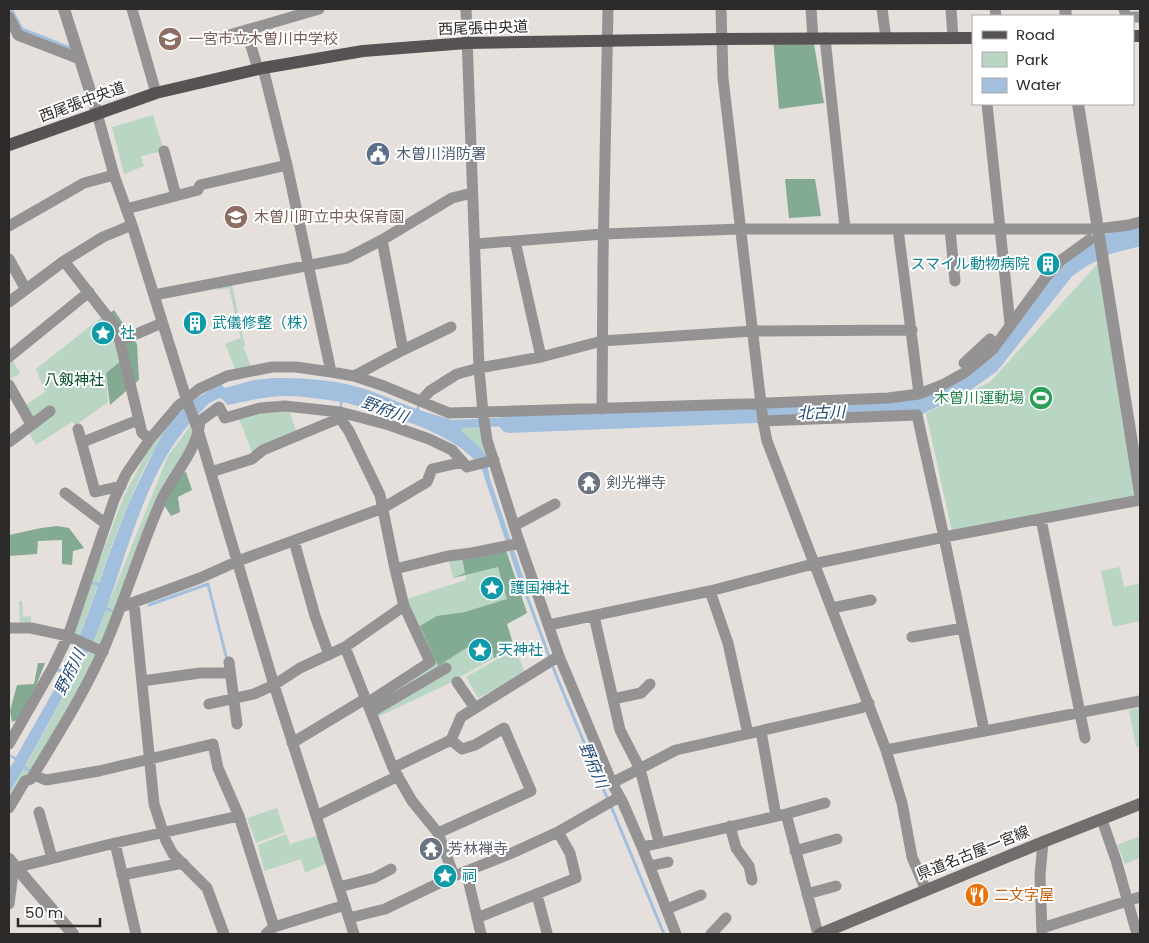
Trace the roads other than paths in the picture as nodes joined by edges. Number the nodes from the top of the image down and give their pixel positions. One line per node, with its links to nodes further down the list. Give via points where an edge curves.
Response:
1 (64, 9): 20 (street)
2 (132, 9): 22 (street)
3 (319, 9): 11 (street)
4 (466, 9): 19 (street)
5 (608, 9): 18 (street)
6 (721, 9): 16 (street)
7 (811, 9): 12 (street)
8 (882, 9): 13 (street)
9 (951, 9): 14 (street)
10 (9, 17): 20 (street, via 18,35)
11 (246, 30): 17 (street); 21 (street)
12 (819, 38): 13 (main road, 西尾張中央道); 16 (main road, 西尾張中央道); 36 (street)
13 (886, 38): 14 (main road, 西尾張中央道)
14 (953, 38): 15 (main road, 西尾張中央道)
15 (972, 38)
16 (722, 39): 18 (main road, 西尾張中央道); 37 (street, via 723,78)
17 (209, 41)
18 (608, 42): 19 (main road, 西尾張中央道); 42 (street)
19 (467, 43): 21 (main road, 西尾張中央道, via 363,51); 30 (street)
20 (80, 60): 25 (street)
21 (261, 69): 22 (main road, 西尾張中央道); 28 (street)
22 (156, 93): 25 (main road, 西尾張中央道)
23 (987, 105): 40 (street)
24 (1078, 105): 41 (street)
25 (97, 113): 26 (main road, 西尾張中央道); 29 (street)
26 (9, 146)
27 (164, 151): 31 (street)
28 (287, 165): 31 (street, via 200,185 198,190); 49 (street)
29 (114, 175): 32 (street); 35 (street, via 84,183)
30 (472, 193): 43 (street, via 452,198); 46 (street)
31 (176, 196): 32 (street)
32 (126, 209): 34 (street)
33 (1140, 222): 41 (street)
34 (132, 224): 48 (street); 53 (street)
35 (9, 226)
36 (845, 228): 37 (street); 38 (street)
37 (741, 229): 42 (street); 59 (street)
38 (898, 229): 39 (street); 58 (street)
39 (950, 229): 40 (street); 50 (street)
40 (1000, 229): 41 (street); 56 (street)
41 (1098, 230): 91 (street)
42 (603, 234): 45 (street); 62 (street)
43 (382, 240): 49 (street, via 347,258); 63 (street)
44 (1089, 240): 56 (street, via 1060,261)
45 (515, 241): 46 (street); 65 (street)
46 (475, 244): 66 (street)
47 (9, 259): 51 (street)
48 (64, 261): 51 (street); 52 (street)
49 (308, 267): 53 (street); 67 (street)
50 (954, 281)
51 (25, 288): 54 (street)
52 (89, 292): 61 (street, via 117,329); 64 (street)
53 (154, 295): 55 (street)
54 (9, 302)
55 (162, 323): 61 (street); 71 (street)
56 (1010, 324): 70 (street, via 993,349 964,373 944,384)
57 (451, 327): 63 (street)
58 (912, 330): 59 (street); 70 (street)
59 (752, 331): 62 (street); 73 (street)
60 (990, 339): 70 (street, via 952,372)
61 (120, 341): 78 (street)
62 (602, 341): 65 (street); 74 (street)
63 (403, 350): 68 (street)
64 (9, 357)
65 (541, 357): 66 (street)
66 (479, 368): 72 (street, via 456,374); 76 (street)
67 (330, 372): 68 (street); 71 (street, via 296,367 241,372 199,389)
68 (354, 376): 72 (street)
69 (9, 385): 80 (street)
70 (919, 389): 73 (street, via 888,398)
71 (187, 400): 82 (street); 83 (street)
72 (421, 401): 76 (street, via 449,413)
73 (761, 404): 74 (street); 79 (street)
74 (602, 409): 76 (street)
75 (50, 411): 80 (street)
76 (483, 414): 86 (street)
77 (340, 415): 82 (street, via 285,406 260,408 225,418 219,407 200,421); 87 (street, via 389,425 429,439 452,450); 88 (street, via 263,450 252,459); 94 (street, via 380,495)
78 (138, 420): 83 (street, via 142,434); 85 (street)
79 (763, 420): 98 (street, via 917,415); 102 (street)
80 (31, 424): 84 (street)
81 (78, 429): 85 (street)
82 (199, 433): 88 (street); 108 (street, via 161,500)
83 (150, 439): 89 (street)
84 (9, 442)
85 (83, 442): 89 (street, via 95,492)
86 (491, 461): 87 (street); 97 (street)
87 (468, 464): 94 (street, via 432,469 426,482)
88 (211, 472): 101 (street)
89 (121, 486): 96 (street)
90 (65, 493): 96 (street)
91 (1140, 493)
92 (1140, 500): 95 (street)
93 (555, 504): 97 (street)
94 (383, 508): 99 (street); 103 (street)
95 (1041, 519): 98 (street); 132 (street)
96 (106, 524): 114 (street)
97 (514, 526): 100 (street)
98 (944, 537): 102 (street); 113 (street)
99 (294, 541): 101 (street); 118 (street)
100 (514, 545): 103 (street); 111 (street)
101 (238, 561): 106 (street); 124 (street)
102 (814, 564): 104 (street); 109 (street)
103 (395, 569): 107 (street)
104 (710, 591): 110 (street); 136 (street, via 728,643)
105 (871, 600): 109 (street)
106 (134, 603): 108 (street); 121 (street)
107 (404, 606): 116 (street); 130 (street, via 430,662)
108 (121, 607): 117 (street)
109 (832, 608): 128 (street)
110 (594, 616): 111 (street); 125 (street)
111 (549, 625): 119 (street)
112 (9, 628): 114 (street, via 31,628)
113 (963, 628): 115 (street); 134 (street)
114 (69, 636): 117 (street); 139 (street)
115 (912, 637)
116 (345, 647): 118 (street); 130 (street)
117 (102, 651): 145 (street, via 74,708)
118 (329, 655): 124 (street)
119 (553, 659): 131 (street); 146 (street)
120 (446, 668): 130 (street)
121 (142, 681): 126 (street, via 229,668); 142 (street)
122 (457, 682): 131 (street)
123 (650, 684): 125 (street, via 641,692)
124 (274, 685): 126 (street); 140 (street)
125 (613, 698): 143 (street, via 620,730)
126 (234, 699): 129 (street); 133 (street)
127 (1140, 701): 132 (street)
128 (868, 703): 135 (street, via 861,708); 141 (street)
129 (209, 704)
130 (368, 705): 140 (street); 144 (street)
131 (475, 708): 138 (street, via 461,717)
132 (1080, 713): 134 (street); 137 (street)
133 (237, 724)
134 (984, 730): 141 (street)
135 (761, 731): 136 (street); 152 (street)
136 (748, 734): 143 (street, via 676,750)
137 (1085, 738)
138 (451, 740): 144 (street); 159 (street, via 462,749 476,745 504,728 531,791)
139 (9, 744)
140 (292, 744): 154 (street)
141 (886, 750): 178 (street, via 902,803 912,857)
142 (150, 758): 145 (street, via 46,780); 153 (street, via 213,744 218,768); 158 (street, via 154,804)
143 (640, 769): 146 (street); 161 (street)
144 (396, 772): 154 (street); 159 (street, via 412,801)
145 (34, 775): 150 (street, via 25,781)
146 (612, 783): 147 (street)
147 (613, 800): 157 (street); 164 (street)
148 (824, 803): 152 (street)
149 (1140, 804): 155 (main road, 県道名古屋一宮線)
150 (9, 808)
151 (39, 812): 166 (street)
152 (781, 815): 156 (street); 165 (street)
153 (239, 816): 158 (street); 190 (street)
154 (316, 816): 177 (street)
155 (1102, 820): 162 (main road, 県道名古屋一宮線); 183 (street)
156 (730, 826): 161 (street); 175 (street, via 736,848 749,866)
157 (558, 832): 172 (street); 180 (street, via 570,853 576,878)
158 (163, 833): 163 (street); 169 (street, via 173,854)
159 (438, 833): 174 (street)
160 (837, 839): 165 (street)
161 (660, 842): 164 (street)
162 (1043, 842): 178 (main road, 県道名古屋一宮線); 191 (street, via 1040,875)
163 (115, 843): 166 (street); 173 (street)
164 (642, 847): 170 (street)
165 (795, 851): 179 (street)
166 (52, 858): 168 (street)
167 (668, 862): 170 (street)
168 (13, 863): 184 (street); 193 (street)
169 (183, 863): 173 (street); 195 (street, via 208,888)
170 (650, 866): 186 (street)
171 (391, 869): 177 (street, via 374,878)
172 (466, 871): 174 (street); 188 (street)
173 (122, 875): 194 (street)
174 (454, 876): 187 (street, via 385,909)
175 (752, 880)
176 (836, 886): 179 (street)
177 (339, 887): 185 (street)
178 (926, 890): 201 (main road, 県道名古屋一宮線)
179 (807, 894): 201 (street)
180 (537, 895): 188 (street); 192 (street)
181 (701, 895): 186 (street)
182 (1140, 898): 183 (street)
183 (1127, 902): 191 (street); 202 (street)
184 (9, 904)
185 (345, 905): 187 (street); 190 (street)
186 (666, 909): 199 (street)
187 (349, 918): 197 (street)
188 (477, 918): 198 (street)
189 (726, 918): 200 (street)
190 (269, 931): 196 (street)
191 (1042, 931)
192 (547, 933)
193 (72, 934)
194 (136, 934)
195 (224, 934)
196 (258, 934)
197 (354, 934)
198 (481, 934)
199 (676, 934)
200 (711, 934)
201 (819, 934)
202 (1137, 934)

